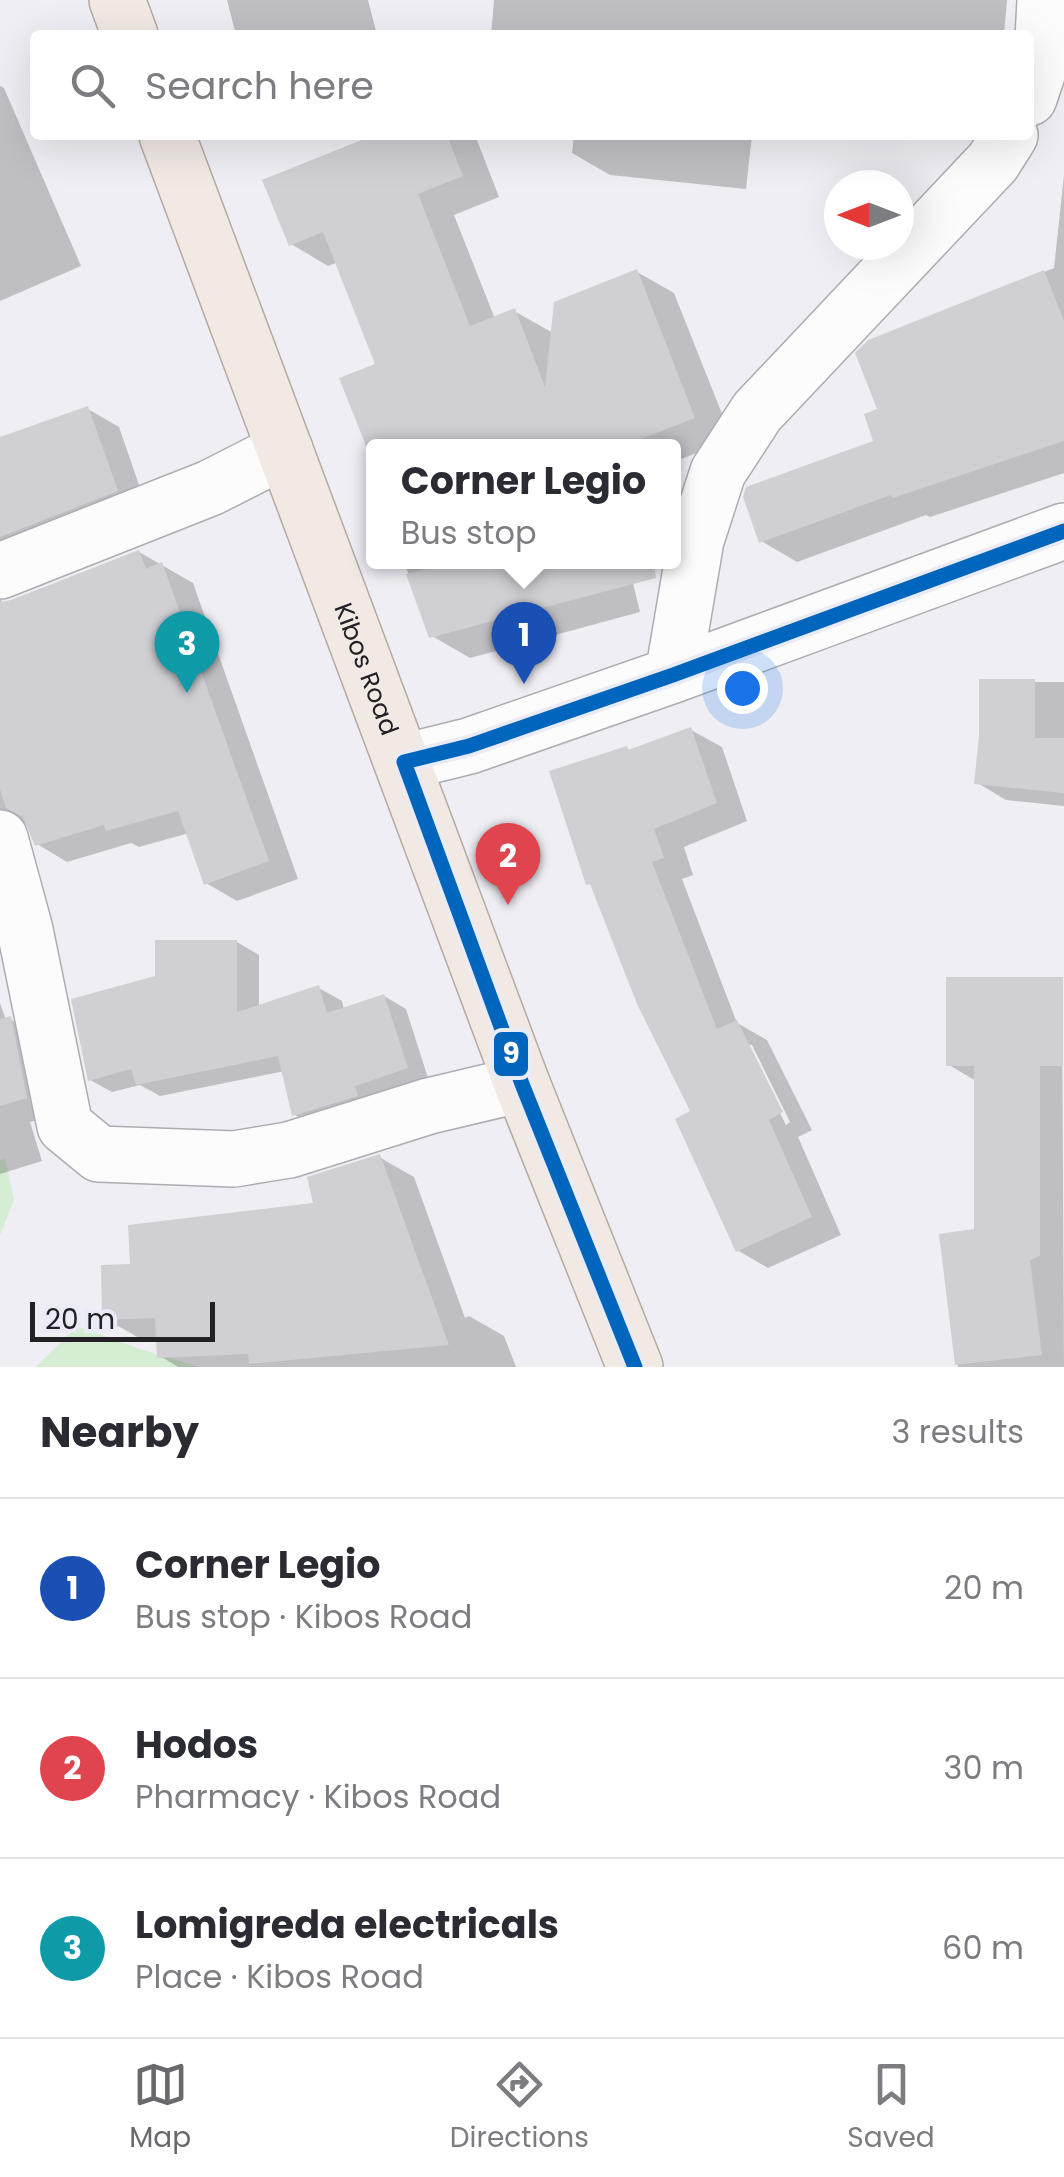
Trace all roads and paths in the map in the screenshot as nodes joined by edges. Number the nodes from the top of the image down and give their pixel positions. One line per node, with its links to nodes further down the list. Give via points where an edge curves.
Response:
1 (116, 0): 3 (main road)
2 (1046, 0): 4 (street)
3 (128, 30)
4 (1045, 72)
5 (169, 140): 7 (main road, Kibos Road)
6 (1007, 140): 10 (street, via 757,412 718,472 696,540)
7 (284, 450): 9 (street, via 210,488); 11 (main road, Kibos Road)
8 (1064, 531): 10 (street)
9 (0, 571)
10 (673, 675): 11 (street, via 470,746)
11 (404, 762): 13 (main road, Kibos Road)
12 (0, 838): 13 (street, via 65,1126 99,1154 234,1159 289,1150)
13 (522, 1084): 14 (main road, Kibos Road)
14 (635, 1367)

